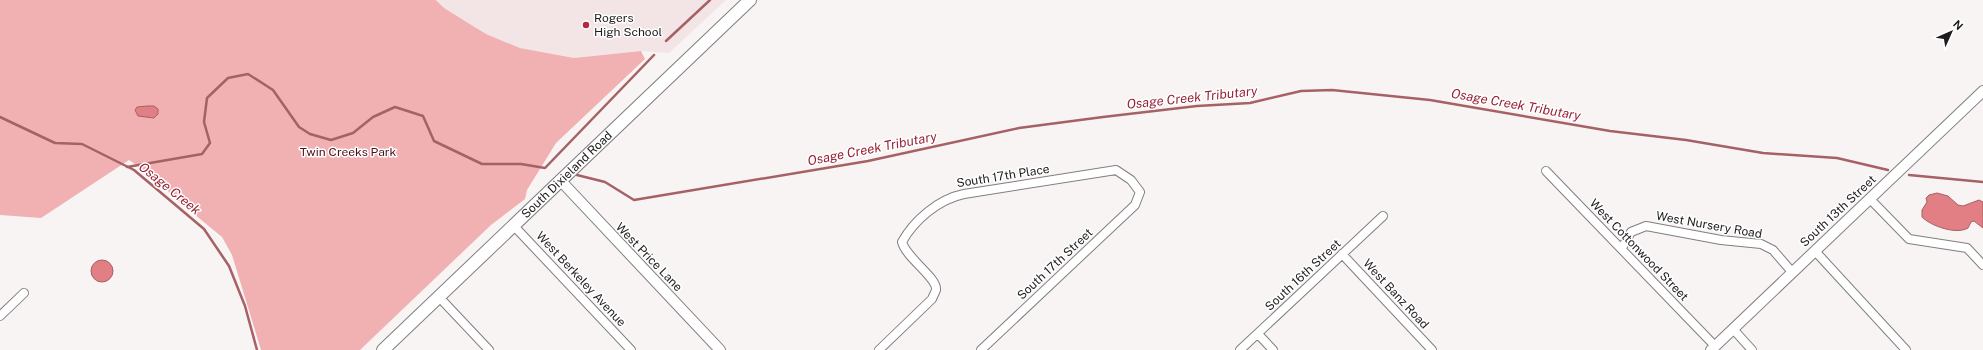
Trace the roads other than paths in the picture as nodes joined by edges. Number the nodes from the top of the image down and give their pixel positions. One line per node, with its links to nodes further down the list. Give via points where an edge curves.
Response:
1 (750, 0): 4 (main road, South Dixieland Road)
2 (1983, 91): 6 (street, South 13th Street)
3 (1546, 171): 9 (street, West Cottonwood Street)
4 (560, 180): 8 (main road, South Dixieland Road); 23 (street, West Price Lane)
5 (1140, 192): 24 (street, South 17th Place, via 1131,180 1116,170 964,194 950,197 935,206 907,233 902,242 904,250 934,282 936,290 932,299); 25 (street, South 17th Street, via 1135,205)
6 (1870, 199): 10 (street, South 13th Street); 12 (street, via 1909,239 1968,248)
7 (1383, 216): 11 (street, South 16th Street)
8 (513, 225): 15 (main road, South Dixieland Road); 22 (street, West Berkeley Avenue)
9 (1622, 248): 13 (street, West Nursery Road, via 1631,232 1646,226 1721,240 1761,244 1773,250); 19 (street, West Cottonwood Street)
10 (1815, 251): 13 (street, South 13th Street); 30 (street)
11 (1342, 254): 18 (street, South 16th Street); 28 (street, West Banz Road)
12 (1983, 265)
13 (1792, 272): 17 (street, South 13th Street)
14 (24, 293): 16 (street)
15 (439, 297): 20 (main road, South Dixieland Road); 21 (street)
16 (0, 316)
17 (1732, 329): 19 (street, South 13th Street); 29 (street)
18 (1258, 334): 26 (street, South 16th Street); 27 (street)
19 (1713, 348)
20 (383, 350)
21 (489, 350)
22 (631, 350)
23 (720, 350)
24 (880, 350)
25 (981, 350)
26 (1240, 350)
27 (1273, 350)
28 (1432, 350)
29 (1752, 350)
30 (1906, 350)

